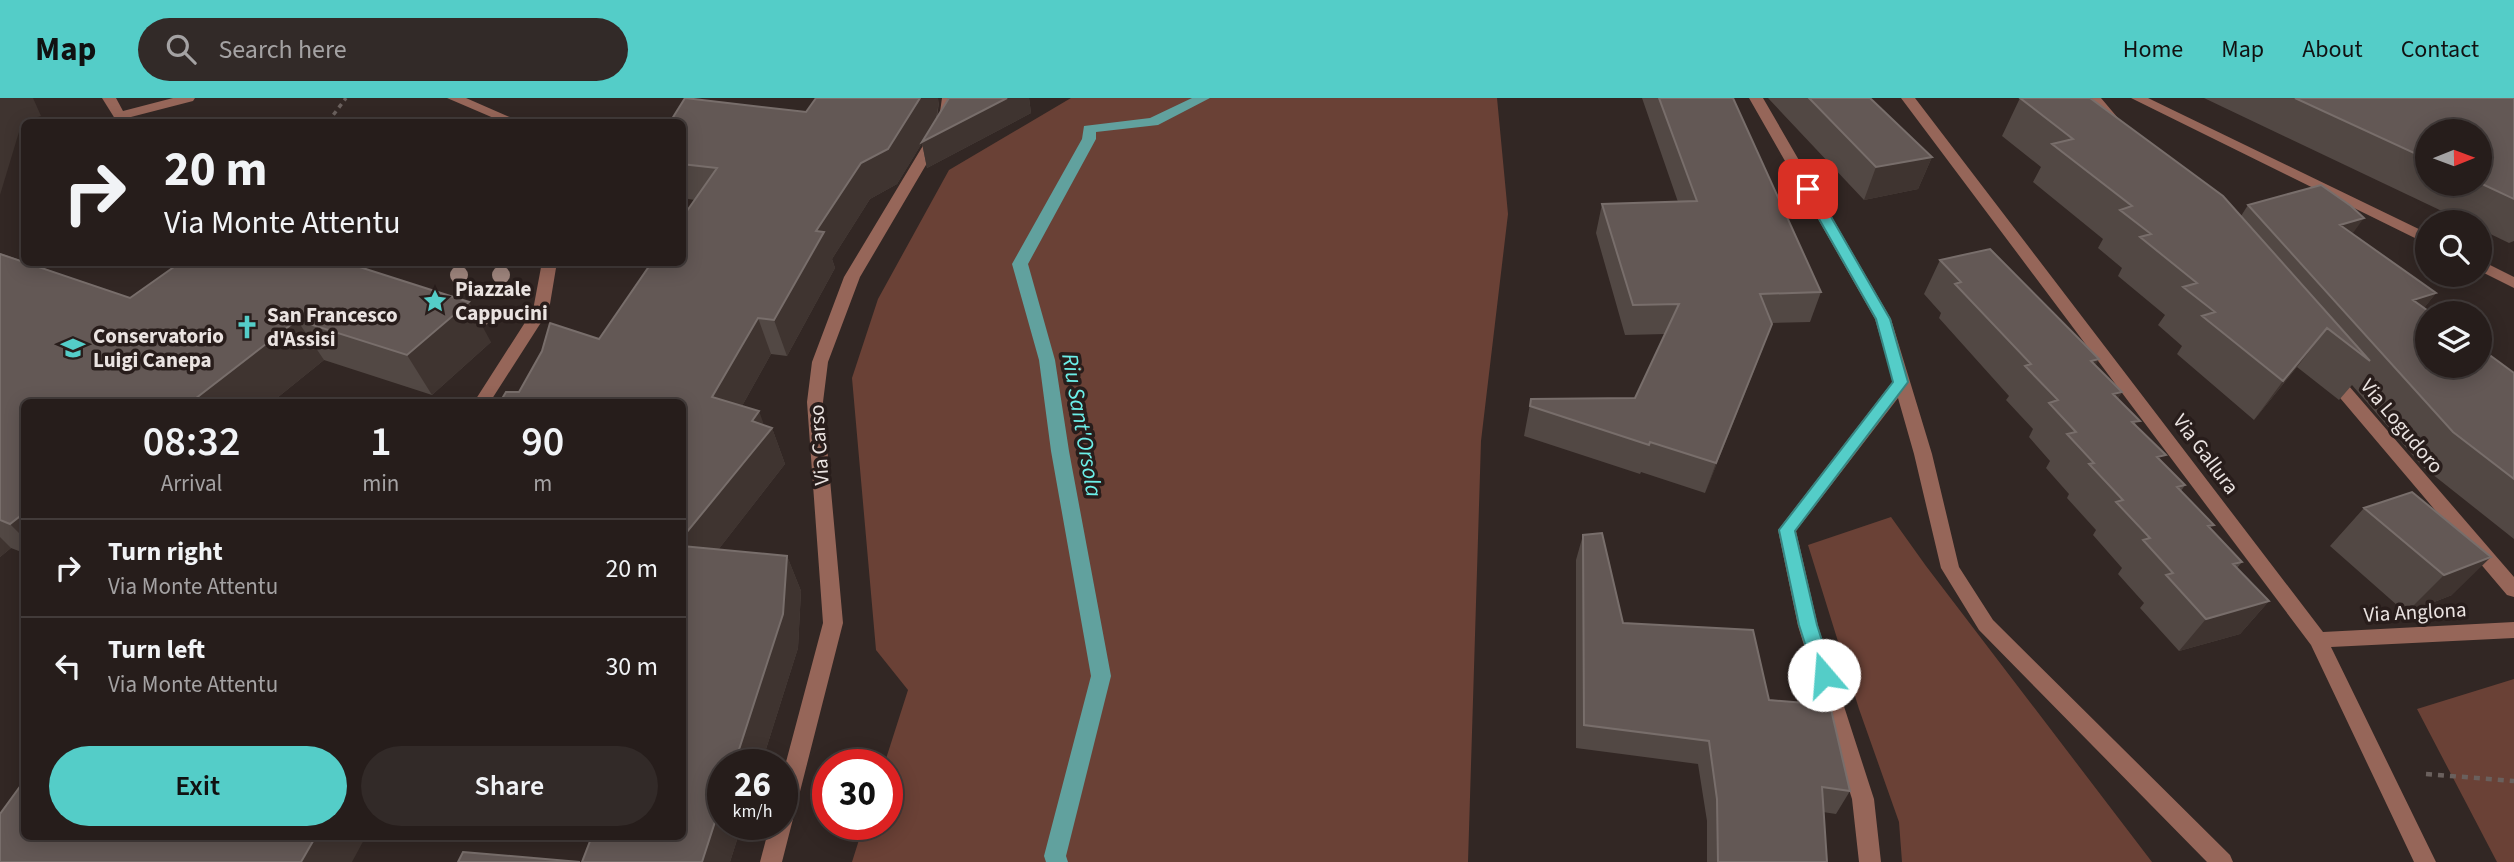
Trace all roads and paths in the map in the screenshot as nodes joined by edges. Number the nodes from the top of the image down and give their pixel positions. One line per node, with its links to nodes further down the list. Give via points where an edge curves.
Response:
1 (109, 98): 10 (street)
2 (188, 98): 10 (street)
3 (346, 98): 11 (path)
4 (454, 98): 12 (street)
5 (949, 98): 26 (street, Via Carso, via 946,119 852,277 820,362 815,402 833,623)
6 (1756, 98): 21 (street, via 1883,319)
7 (1908, 98): 25 (street, Via Gallura)
8 (2094, 98): 13 (street)
9 (2138, 98): 14 (street)
10 (121, 119)
11 (330, 119)
12 (506, 119)
13 (2130, 140)
14 (2294, 173): 15 (street); 16 (street)
15 (2293, 192)
16 (2415, 233)
17 (549, 266): 22 (street, via 541,310)
18 (2492, 271): 19 (street)
19 (2512, 280)
20 (2317, 360): 23 (street, Via Logudoro)
21 (1901, 382): 31 (street, via 1787,530 1808,625 1863,799); 32 (street, via 1950,568 1986,625)
22 (484, 399)
23 (2514, 590)
24 (2514, 630): 25 (street, Via Anglona)
25 (2318, 640): 27 (street, Via Gallura)
26 (798, 757)
27 (2380, 770): 28 (path); 33 (street, Via Gallura)
28 (2514, 781)
29 (776, 840): 30 (street)
30 (771, 862)
31 (1870, 862)
32 (2222, 862)
33 (2425, 862)

